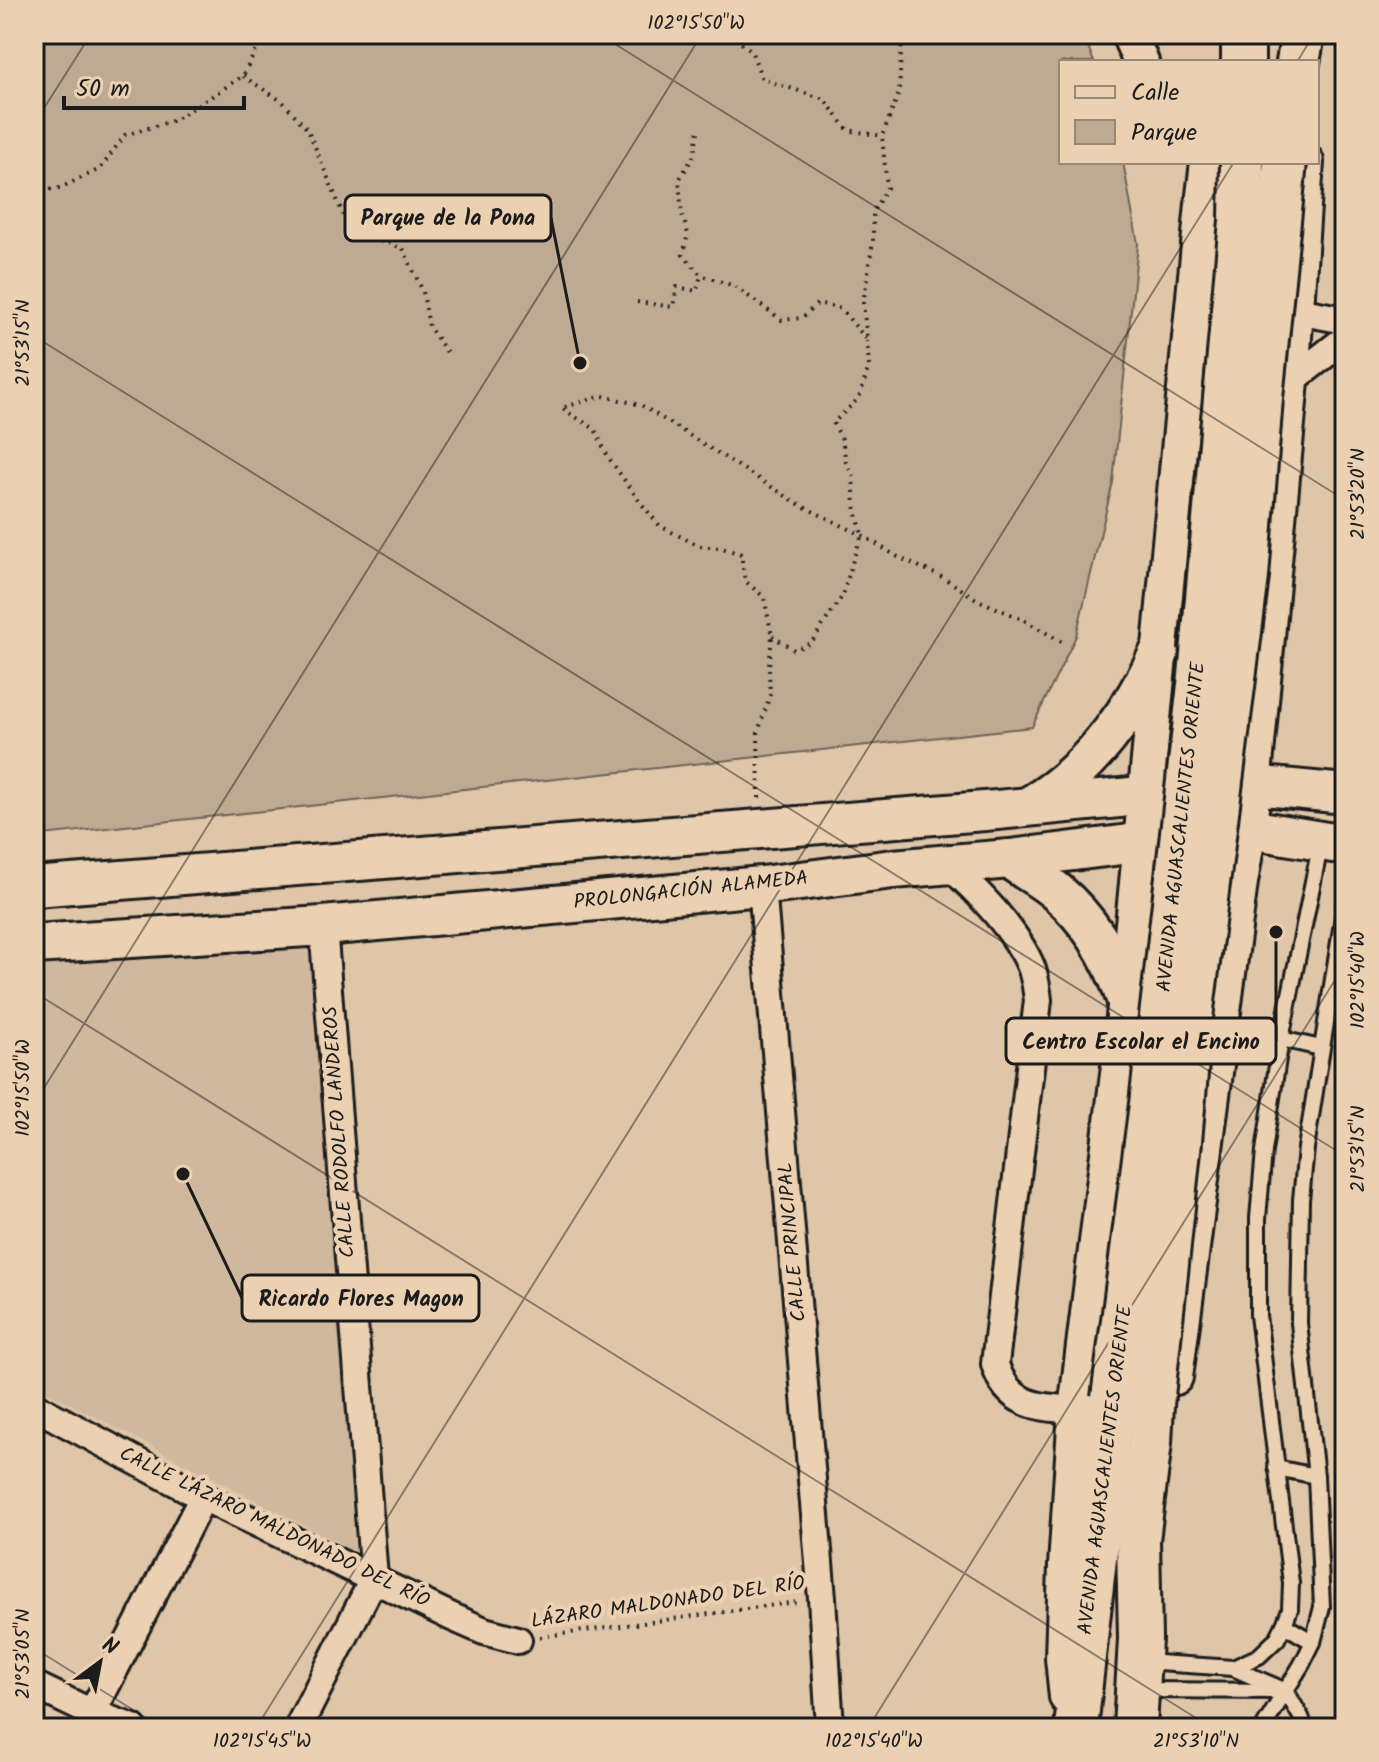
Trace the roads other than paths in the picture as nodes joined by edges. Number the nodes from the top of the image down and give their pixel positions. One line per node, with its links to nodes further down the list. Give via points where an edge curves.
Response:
1 (1129, 34): 6 (street)
2 (1226, 34): 7 (street)
3 (1243, 34): 8 (main road)
4 (1303, 34): 9 (main road)
5 (1314, 34): 10 (street)
6 (1140, 60)
7 (1223, 60)
8 (1243, 60)
9 (1298, 60)
10 (1313, 60)
11 (1186, 164): 16 (street)
12 (1208, 164): 16 (street, AVENIDA AGUASCALIENTES ORIENTE)
13 (1242, 164): 41 (main road, AVENIDA AGUASCALIENTES ORIENTE, bridge, via 1200,676)
14 (1285, 164): 41 (main road, AVENIDA AGUASCALIENTES ORIENTE, bridge, via 1247,576 1180,1141)
15 (1306, 164): 17 (street)
16 (1203, 204): 21 (street, AVENIDA AGUASCALIENTES ORIENTE)
17 (1297, 311): 18 (street); 20 (street)
18 (1345, 320)
19 (1345, 339): 20 (street)
20 (1291, 381): 22 (street)
21 (1157, 666): 22 (street, via 1172,692 1212,712 1246,702); 25 (street, AVENIDA AGUASCALIENTES ORIENTE); 26 (main road, via 1097,751)
22 (1263, 686): 23 (street)
23 (1253, 785): 24 (main road); 25 (main road); 27 (street)
24 (1345, 794)
25 (1144, 795): 26 (main road); 29 (street, AVENIDA AGUASCALIENTES ORIENTE)
26 (1028, 807): 34 (main road)
27 (1249, 829): 28 (main road, PROLONGACIÓN ALAMEDA); 29 (main road, PROLONGACIÓN ALAMEDA); 32 (street)
28 (1333, 842): 39 (lane)
29 (1139, 849): 30 (main road, PROLONGACIÓN ALAMEDA); 32 (street, via 1192,847 1221,859); 38 (street, AVENIDA AGUASCALIENTES ORIENTE)
30 (1010, 859): 31 (main road, PROLONGACIÓN ALAMEDA); 38 (main road, via 1056,891 1086,921 1109,956)
31 (947, 864): 33 (main road, PROLONGACIÓN ALAMEDA); 41 (street, via 1003,922 1032,969 1038,1000 995,1364 998,1375 1022,1401 1044,1407)
32 (1240, 882): 51 (street)
33 (762, 886): 36 (main road, PROLONGACIÓN ALAMEDA); 57 (street, CALLE PRINCIPAL)
34 (34, 887)
35 (1345, 904): 40 (lane)
36 (323, 926): 37 (main road, PROLONGACIÓN ALAMEDA); 46 (street, CALLE RODOLFO LANDEROS)
37 (34, 944)
38 (1125, 996): 41 (street, AVENIDA AGUASCALIENTES ORIENTE, via 1118,1073)
39 (1281, 1039): 40 (lane); 43 (lane, via 1258,1218 1258,1315)
40 (1321, 1048): 44 (lane, via 1301,1200 1299,1323)
41 (1114, 1404): 51 (main road, AVENIDA AGUASCALIENTES ORIENTE, via 1150,1442 1138,1540); 58 (main road, AVENIDA AGUASCALIENTES ORIENTE)
42 (34, 1406): 45 (street, CALLE LÁZARO MALDONADO DEL RÍO)
43 (1276, 1468): 44 (lane); 47 (lane, via 1291,1583)
44 (1316, 1476): 49 (lane, via 1322,1607)
45 (203, 1497): 46 (street, CALLE LÁZARO MALDONADO DEL RÍO); 54 (street)
46 (374, 1578): 48 (street, CALLE LÁZARO MALDONADO DEL RÍO, via 484,1631); 55 (street)
47 (1284, 1625): 49 (lane); 50 (lane, via 1259,1656)
48 (518, 1640)
49 (1313, 1642): 53 (lane)
50 (1233, 1668): 51 (lane); 53 (lane)
51 (1138, 1680): 53 (lane)
52 (34, 1685): 54 (street)
53 (1286, 1691): 59 (lane); 60 (lane)
54 (92, 1713): 56 (street)
55 (300, 1724)
56 (133, 1728)
57 (830, 1728)
58 (1076, 1728)
59 (1263, 1728)
60 (1305, 1728)

